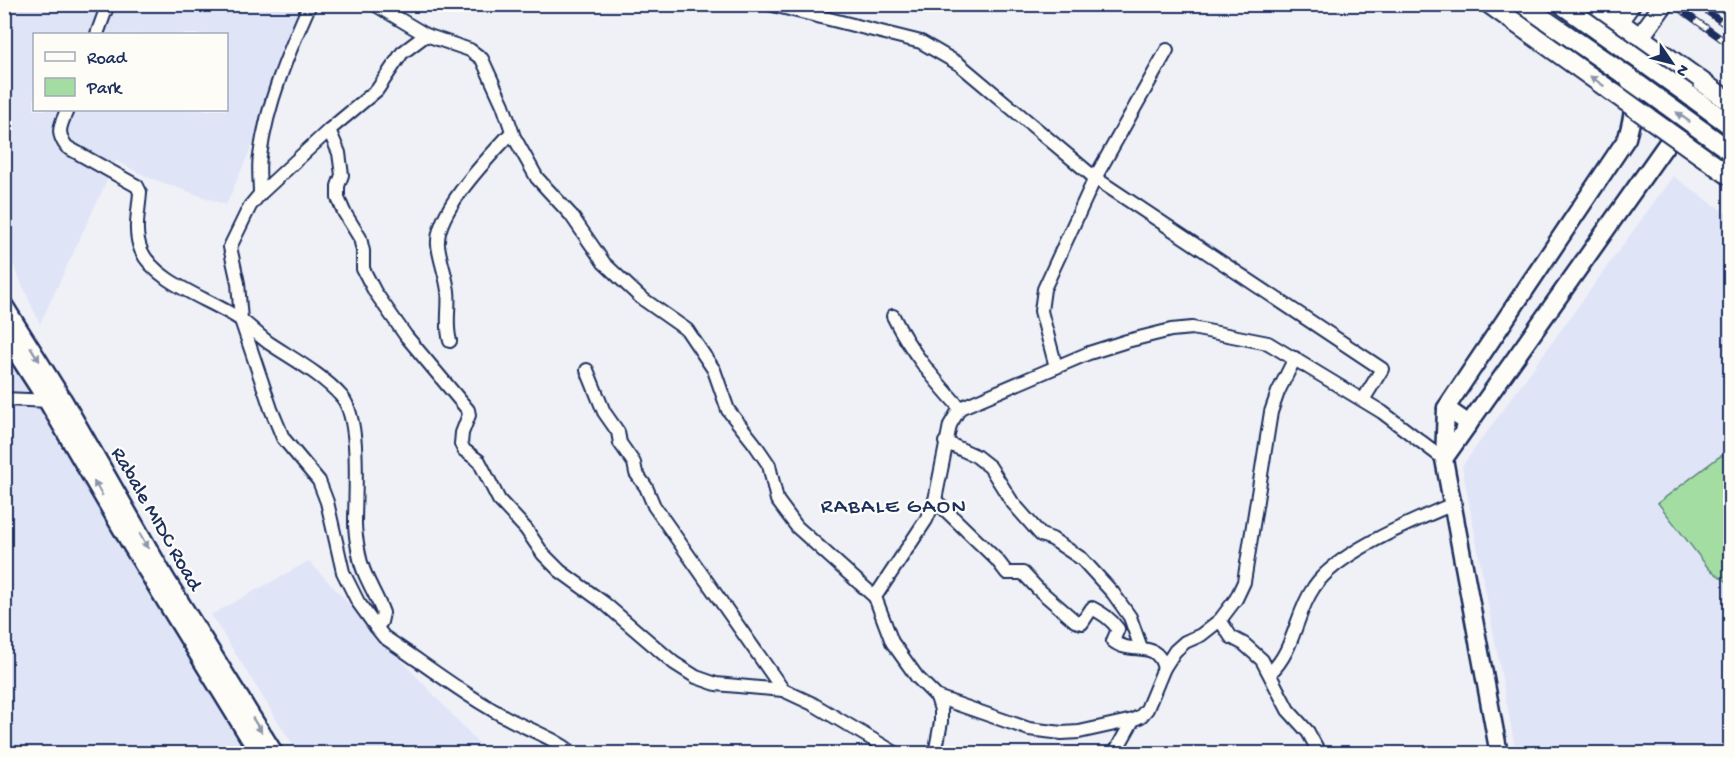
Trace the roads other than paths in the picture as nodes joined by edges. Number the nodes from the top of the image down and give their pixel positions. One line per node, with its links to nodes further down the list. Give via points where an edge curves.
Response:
1 (108, 4): 12 (street)
2 (310, 4): 27 (street, via 288,53 267,121 260,158)
3 (374, 4): 13 (street)
4 (769, 4): 26 (street, via 921,42 959,64)
5 (1489, 4): 23 (main road, one-way to 5, bridge)
6 (1522, 4): 16 (main road)
7 (1561, 4): 20 (main road, bridge)
8 (1594, 4): 11 (main road)
9 (1631, 4): 11 (main road)
10 (1664, 4): 14 (main road)
11 (1618, 22): 14 (main road); 16 (main road)
12 (97, 33)
13 (426, 35): 21 (street, via 402,53 376,90); 22 (street, via 470,50 482,59)
14 (1640, 37): 17 (main road); 18 (main road)
15 (1167, 50): 26 (street)
16 (1594, 56): 17 (main road)
17 (1628, 77): 24 (main road, one-way to 17); 41 (street, via 1635,97 1628,138)
18 (1731, 102)
19 (67, 111): 30 (street, via 60,129 67,147 137,186 138,243 152,267)
20 (1731, 125)
21 (329, 130): 27 (street); 55 (street, via 339,153 342,175 338,198 360,238 363,269 406,336 468,410 461,444 479,461 499,500 560,571 674,663 716,684)
22 (512, 132): 32 (street, via 459,195 439,232 448,290); 48 (street, via 537,178 571,215 604,263 640,297 687,330 714,370 728,410 769,465 777,500 797,527)
23 (1673, 135): 25 (main road, bridge); 42 (street)
24 (1731, 151)
25 (1731, 176)
26 (1095, 178): 34 (street, via 1044,289 1041,310); 37 (street, via 1382,369)
27 (260, 194): 30 (street, via 230,247)
28 (4, 304): 39 (street, Rabale MIDC Road, one-way to 39)
29 (893, 316): 40 (street, via 904,339)
30 (241, 320): 50 (street, via 283,438 319,481 342,572); 50 (street, via 333,389 348,406 354,446 359,558 383,613)
31 (4, 334): 38 (street, Rabale MIDC Road)
32 (450, 341)
33 (1295, 358): 34 (street, via 1268,343 1192,328 1126,341); 37 (street); 49 (street, via 1271,412 1244,582)
34 (1056, 368): 40 (street)
35 (587, 370): 55 (street, via 604,412 654,506)
36 (4, 399): 38 (street)
37 (1362, 400): 44 (street)
38 (47, 401): 39 (street); 47 (street, Rabale MIDC Road, one-way to 38)
39 (64, 401): 47 (street, Rabale MIDC Road)
40 (960, 408): 43 (street)
41 (1446, 408): 42 (street); 44 (street)
42 (1469, 424): 44 (street)
43 (945, 442): 45 (street); 51 (street, via 990,466 1012,502 1041,535 1072,551 1088,566 1130,617)
44 (1444, 459): 46 (street)
45 (935, 500): 48 (street); 51 (street, via 1007,573 1023,573 1075,621 1082,623 1092,608 1118,629 1113,641 1120,646)
46 (1453, 504): 53 (street, via 1358,550 1330,571 1314,586 1286,653); 65 (street)
47 (122, 516): 54 (street, Rabale MIDC Road)
48 (875, 597): 56 (street, via 892,642)
49 (1220, 620): 52 (street, via 1201,636 1185,642); 53 (street, via 1232,638 1256,652)
50 (376, 627): 60 (street, via 384,637 459,688)
51 (1141, 648): 52 (street, via 1161,657)
52 (1164, 668): 57 (street, via 1150,704)
53 (1270, 673): 64 (street, via 1288,710)
54 (221, 680): 58 (street, Rabale MIDC Road); 59 (street, Rabale MIDC Road, one-way to 59)
55 (783, 690): 61 (street)
56 (937, 697): 57 (street, via 1029,729 1062,733); 62 (street, via 941,722)
57 (1133, 720): 63 (street)
58 (259, 753)
59 (275, 753)
60 (574, 753)
61 (897, 753)
62 (935, 753)
63 (1114, 753)
64 (1320, 753)
65 (1499, 753)

